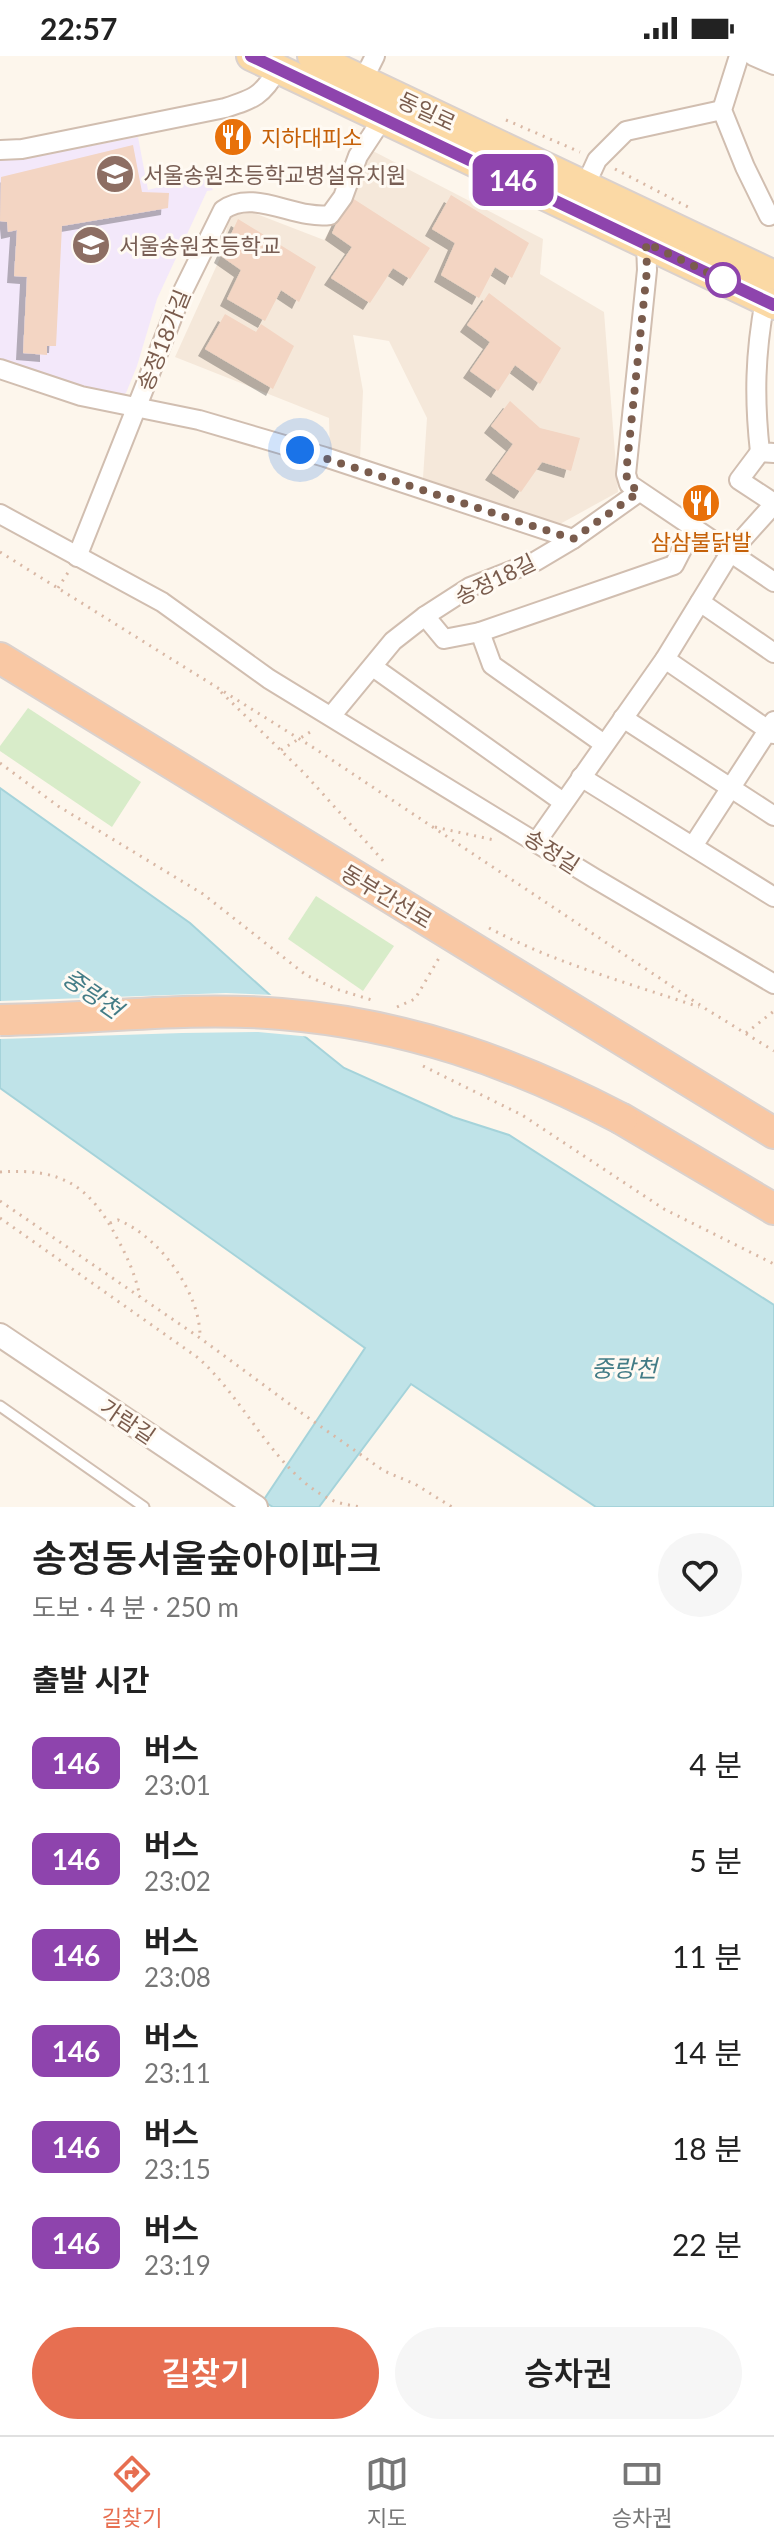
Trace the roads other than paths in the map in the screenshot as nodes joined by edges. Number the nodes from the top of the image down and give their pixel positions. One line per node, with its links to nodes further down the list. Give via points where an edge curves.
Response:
1 (251, 56): 6 (main road, 동일로)
2 (312, 56): 7 (main road, 동일로)
3 (739, 56): 8 (street)
4 (753, 56): 5 (street)
5 (774, 65)
6 (278, 68): 9 (main road, 동일로); 10 (street, via 255,98 225,108)
7 (369, 68): 11 (main road, 동일로)
8 (722, 110): 11 (street, via 626,131 597,160); 13 (street)
9 (383, 118): 12 (street, 동일로, via 358,156); 14 (main road, 동일로)
10 (0, 150)
11 (585, 186): 15 (main road, 동일로)
12 (337, 206): 17 (street, 송정18가길, via 330,215 316,217 248,201 223,210 182,293)
13 (772, 215)
14 (646, 243): 15 (main road, 동일로); 19 (street, via 626,474)
15 (771, 293): 18 (street, via 756,348 755,401)
16 (0, 369): 17 (street, 송정18가길)
17 (136, 409): 23 (street, 송정18가길, via 199,420 311,453); 25 (street, 송정18가길)
18 (767, 452): 20 (street, via 739,480)
19 (639, 492): 22 (street); 23 (street, 송정18길)
20 (774, 504): 24 (street)
21 (0, 514): 25 (street)
22 (693, 528): 24 (street); 29 (street, via 674,565)
23 (573, 539): 28 (street, 송정18길, via 536,561 470,587)
24 (730, 553): 26 (street); 27 (street)
25 (77, 557): 34 (street, 송정길, via 162,602 269,679)
26 (774, 582)
27 (700, 602): 30 (street); 32 (street)
28 (425, 616): 29 (street, via 444,639); 33 (street, 송정18길, via 393,641)
29 (480, 632): 37 (street, via 492,665)
30 (774, 653)
31 (0, 658): 47 (highway, 동부간선로)
32 (665, 659): 35 (street); 36 (street)
33 (373, 667): 34 (street, 송정18길); 40 (street)
34 (332, 715): 42 (street, 송정길)
35 (623, 718): 37 (street); 39 (street)
36 (772, 728): 39 (street)
37 (604, 744): 38 (street)
38 (581, 777): 40 (street); 43 (street)
39 (730, 787): 41 (street); 43 (street)
40 (563, 802): 42 (street)
41 (774, 816)
42 (537, 841): 45 (street, 송정길)
43 (693, 846): 44 (street)
44 (774, 897)
45 (774, 984)
46 (0, 1020): 48 (highway, bridge, via 279,1014 361,1024 453,1046 622,1119)
47 (774, 1133)
48 (774, 1209)
49 (0, 1335): 52 (street, 가람길)
50 (0, 1406): 51 (lane)
51 (144, 1507)
52 (256, 1507)

